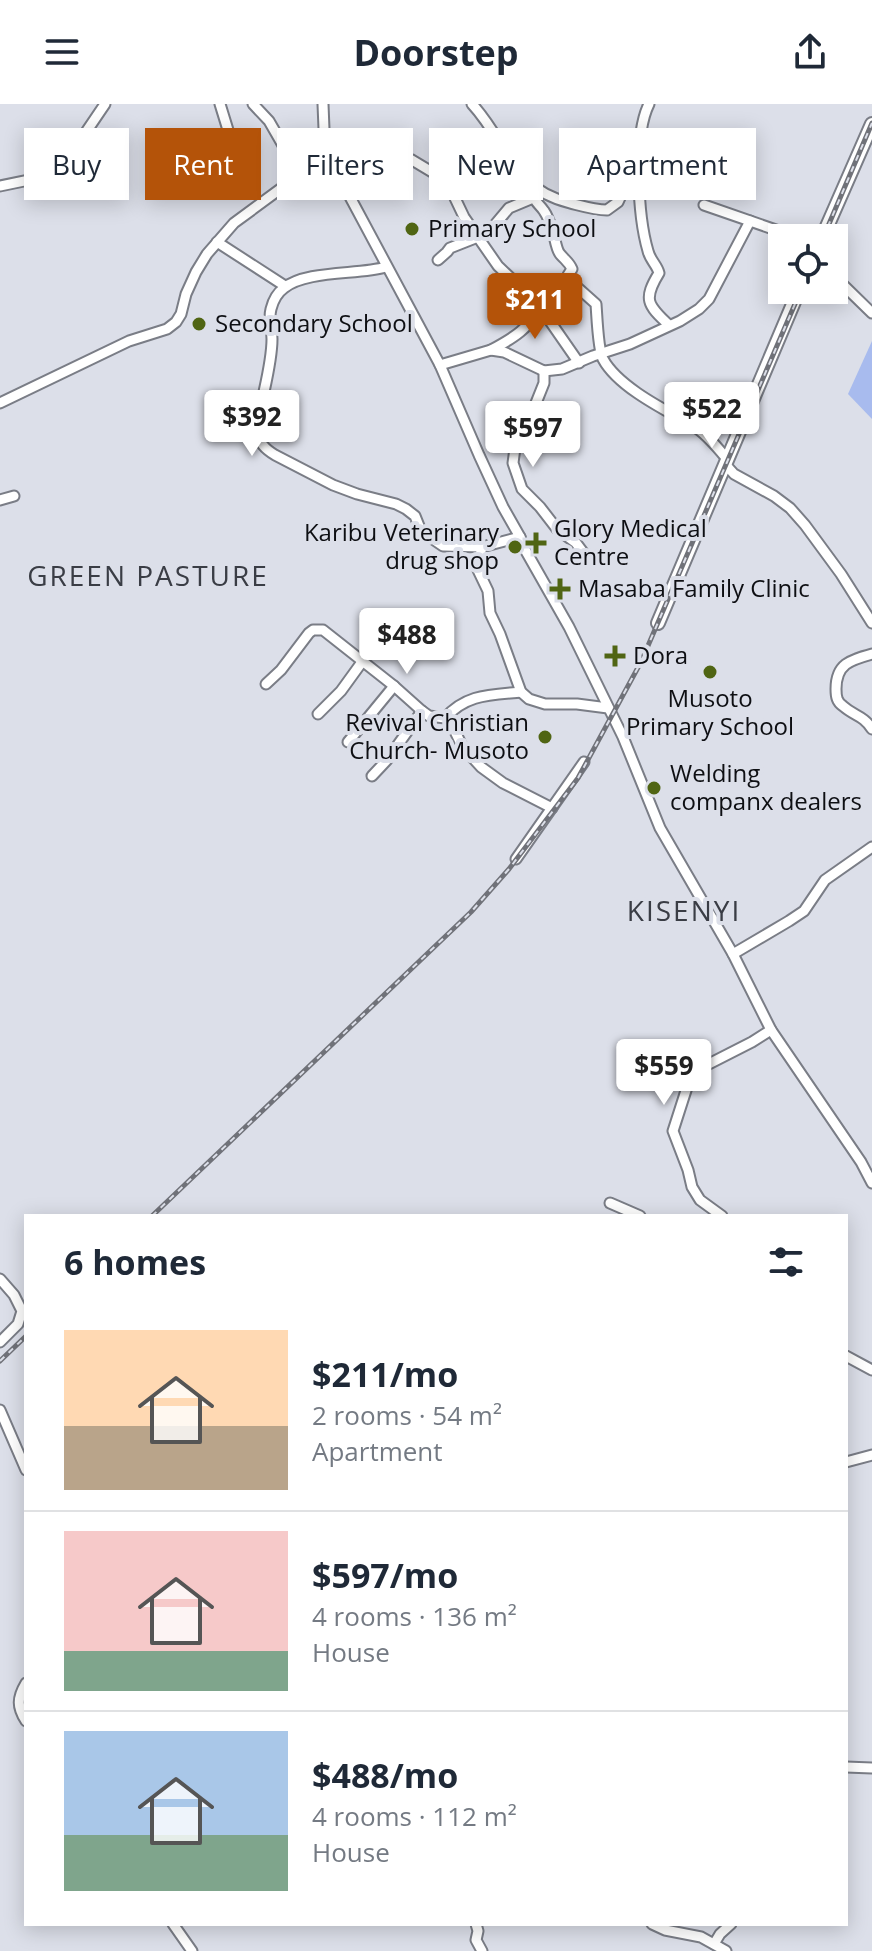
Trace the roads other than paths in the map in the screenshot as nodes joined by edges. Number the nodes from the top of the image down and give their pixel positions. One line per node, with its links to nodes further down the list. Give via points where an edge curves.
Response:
1 (105, 104): 14 (street, via 53,175)
2 (220, 104): 8 (street)
3 (253, 104): 12 (street)
4 (323, 104): 9 (street)
5 (472, 104): 10 (street)
6 (649, 104): 11 (street)
7 (872, 124): 24 (main road)
8 (227, 128)
9 (324, 128)
10 (490, 128)
11 (641, 128)
12 (277, 135)
13 (413, 161): 26 (street, via 442,178)
14 (0, 186)
15 (277, 191): 27 (street, via 241,216)
16 (543, 196): 20 (street, via 600,210)
17 (351, 200): 29 (street)
18 (524, 200): 26 (street)
19 (538, 200): 37 (street, via 558,253 571,264 568,279 596,304)
20 (619, 200)
21 (641, 200): 35 (street, via 644,238 659,273 649,303)
22 (704, 205): 23 (street)
23 (750, 221): 25 (street); 35 (street, via 709,299)
24 (828, 224)
25 (768, 227)
26 (479, 237): 28 (street, via 450,248); 32 (street, via 498,266)
27 (217, 242): 30 (street); 41 (street, via 196,272 181,314 167,329 129,341)
28 (438, 260)
29 (386, 267): 30 (street); 39 (street)
30 (285, 286): 46 (street, via 269,319 272,345 257,415 260,442 333,485 406,509 436,543)
31 (848, 290): 34 (street)
32 (538, 304): 36 (street, via 525,327); 38 (street)
33 (793, 304): 42 (main road)
34 (872, 313)
35 (669, 325): 37 (street)
36 (491, 350): 39 (street); 40 (street)
37 (601, 355): 38 (street); 42 (street, via 625,384 694,426)
38 (579, 363): 40 (street)
39 (440, 365): 45 (street)
40 (544, 371): 47 (street, via 513,463 522,489)
41 (0, 403)
42 (726, 462): 48 (main road); 49 (street, via 734,474 790,508)
43 (14, 496): 44 (street)
44 (0, 500)
45 (520, 537): 46 (street); 55 (street)
46 (482, 547): 54 (street, via 477,568)
47 (585, 555)
48 (658, 623)
49 (872, 623)
50 (872, 654): 59 (street, via 841,667 836,696)
51 (362, 662): 52 (street, via 323,630 313,630); 53 (street); 57 (street)
52 (266, 684)
53 (394, 686): 56 (street); 60 (street)
54 (521, 692): 55 (street, via 545,704); 58 (street, via 467,700)
55 (608, 708): 66 (street, via 660,828)
56 (422, 711): 58 (street); 62 (street)
57 (318, 714)
58 (445, 718): 63 (street, via 481,767)
59 (872, 729)
60 (348, 742)
61 (584, 762): 63 (street)
62 (372, 776)
63 (552, 808): 65 (street)
64 (872, 847): 66 (street, via 825,880 804,911)
65 (516, 859)
66 (733, 954): 67 (street)
67 (771, 1030): 68 (street); 71 (street, via 697,1070 673,1131 692,1187)
68 (872, 1183)
69 (610, 1203): 70 (street)
70 (635, 1214)
71 (719, 1214)
72 (0, 1279): 73 (street, via 22,1311 18,1324)
73 (0, 1342)
74 (848, 1357): 75 (street)
75 (872, 1370)
76 (0, 1410): 79 (street)
77 (872, 1455): 78 (street)
78 (848, 1461)
79 (24, 1465)
80 (24, 1688): 81 (street, via 18,1703)
81 (24, 1718)
82 (848, 1767): 83 (street)
83 (872, 1768)
84 (174, 1926): 89 (street)
85 (477, 1926): 90 (street)
86 (656, 1926): 88 (street)
87 (729, 1926): 88 (street)
88 (714, 1944): 91 (street)
89 (192, 1951)
90 (482, 1951)
91 (726, 1951)

